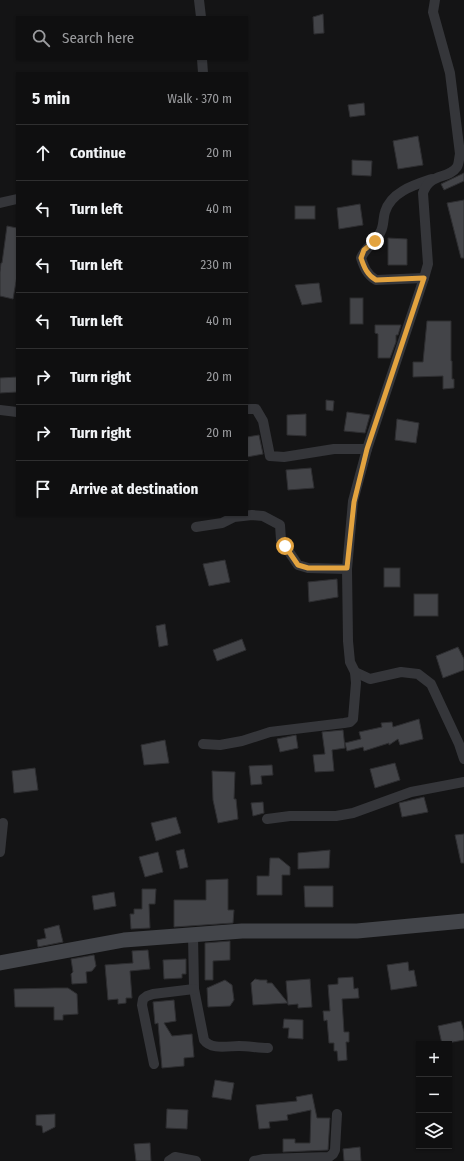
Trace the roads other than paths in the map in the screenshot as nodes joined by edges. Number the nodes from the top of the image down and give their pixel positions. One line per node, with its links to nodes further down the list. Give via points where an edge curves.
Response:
1 (199, 0): 3 (street)
2 (435, 0): 6 (street, via 433,12 450,73)
3 (200, 16)
4 (202, 60): 5 (street)
5 (203, 72)
6 (460, 167): 7 (street)
7 (434, 178): 10 (street, via 426,185 423,193 428,264); 10 (street, via 407,188 390,203 385,212 382,230 375,241 364,250 361,258 370,277 376,280)
8 (16, 199): 9 (street)
9 (0, 203)
10 (424, 278): 14 (street)
11 (248, 409): 14 (street, via 256,409 263,420 270,456 284,457 334,449)
12 (0, 410): 13 (street)
13 (16, 412)
14 (367, 449): 18 (street, via 354,502)
15 (248, 515): 18 (street, via 263,516 280,525 282,540 298,565 308,568)
16 (243, 516): 17 (street, via 222,523)
17 (196, 527)
18 (347, 568): 19 (street, via 348,641 350,662)
19 (355, 672): 20 (street, via 354,713 350,722 270,732 220,745); 21 (street, via 370,679 401,672 418,674 431,684)
20 (203, 744)
21 (464, 759)
22 (464, 782): 23 (street, via 411,792 354,813 336,816 290,816)
23 (266, 820)
24 (3, 823): 25 (street)
25 (0, 852)
26 (464, 921): 27 (street, via 357,931 242,931)
27 (193, 935): 28 (street, via 124,940); 29 (street)
28 (0, 963)
29 (194, 990): 30 (street, via 206,1042 220,1047); 31 (street, via 154,994 143,999)
30 (268, 1048)
31 (154, 1064)
32 (337, 1114): 35 (street, via 335,1150 329,1157)
33 (169, 1161): 34 (street, via 174,1157 180,1157)
34 (196, 1161)
35 (254, 1161)

